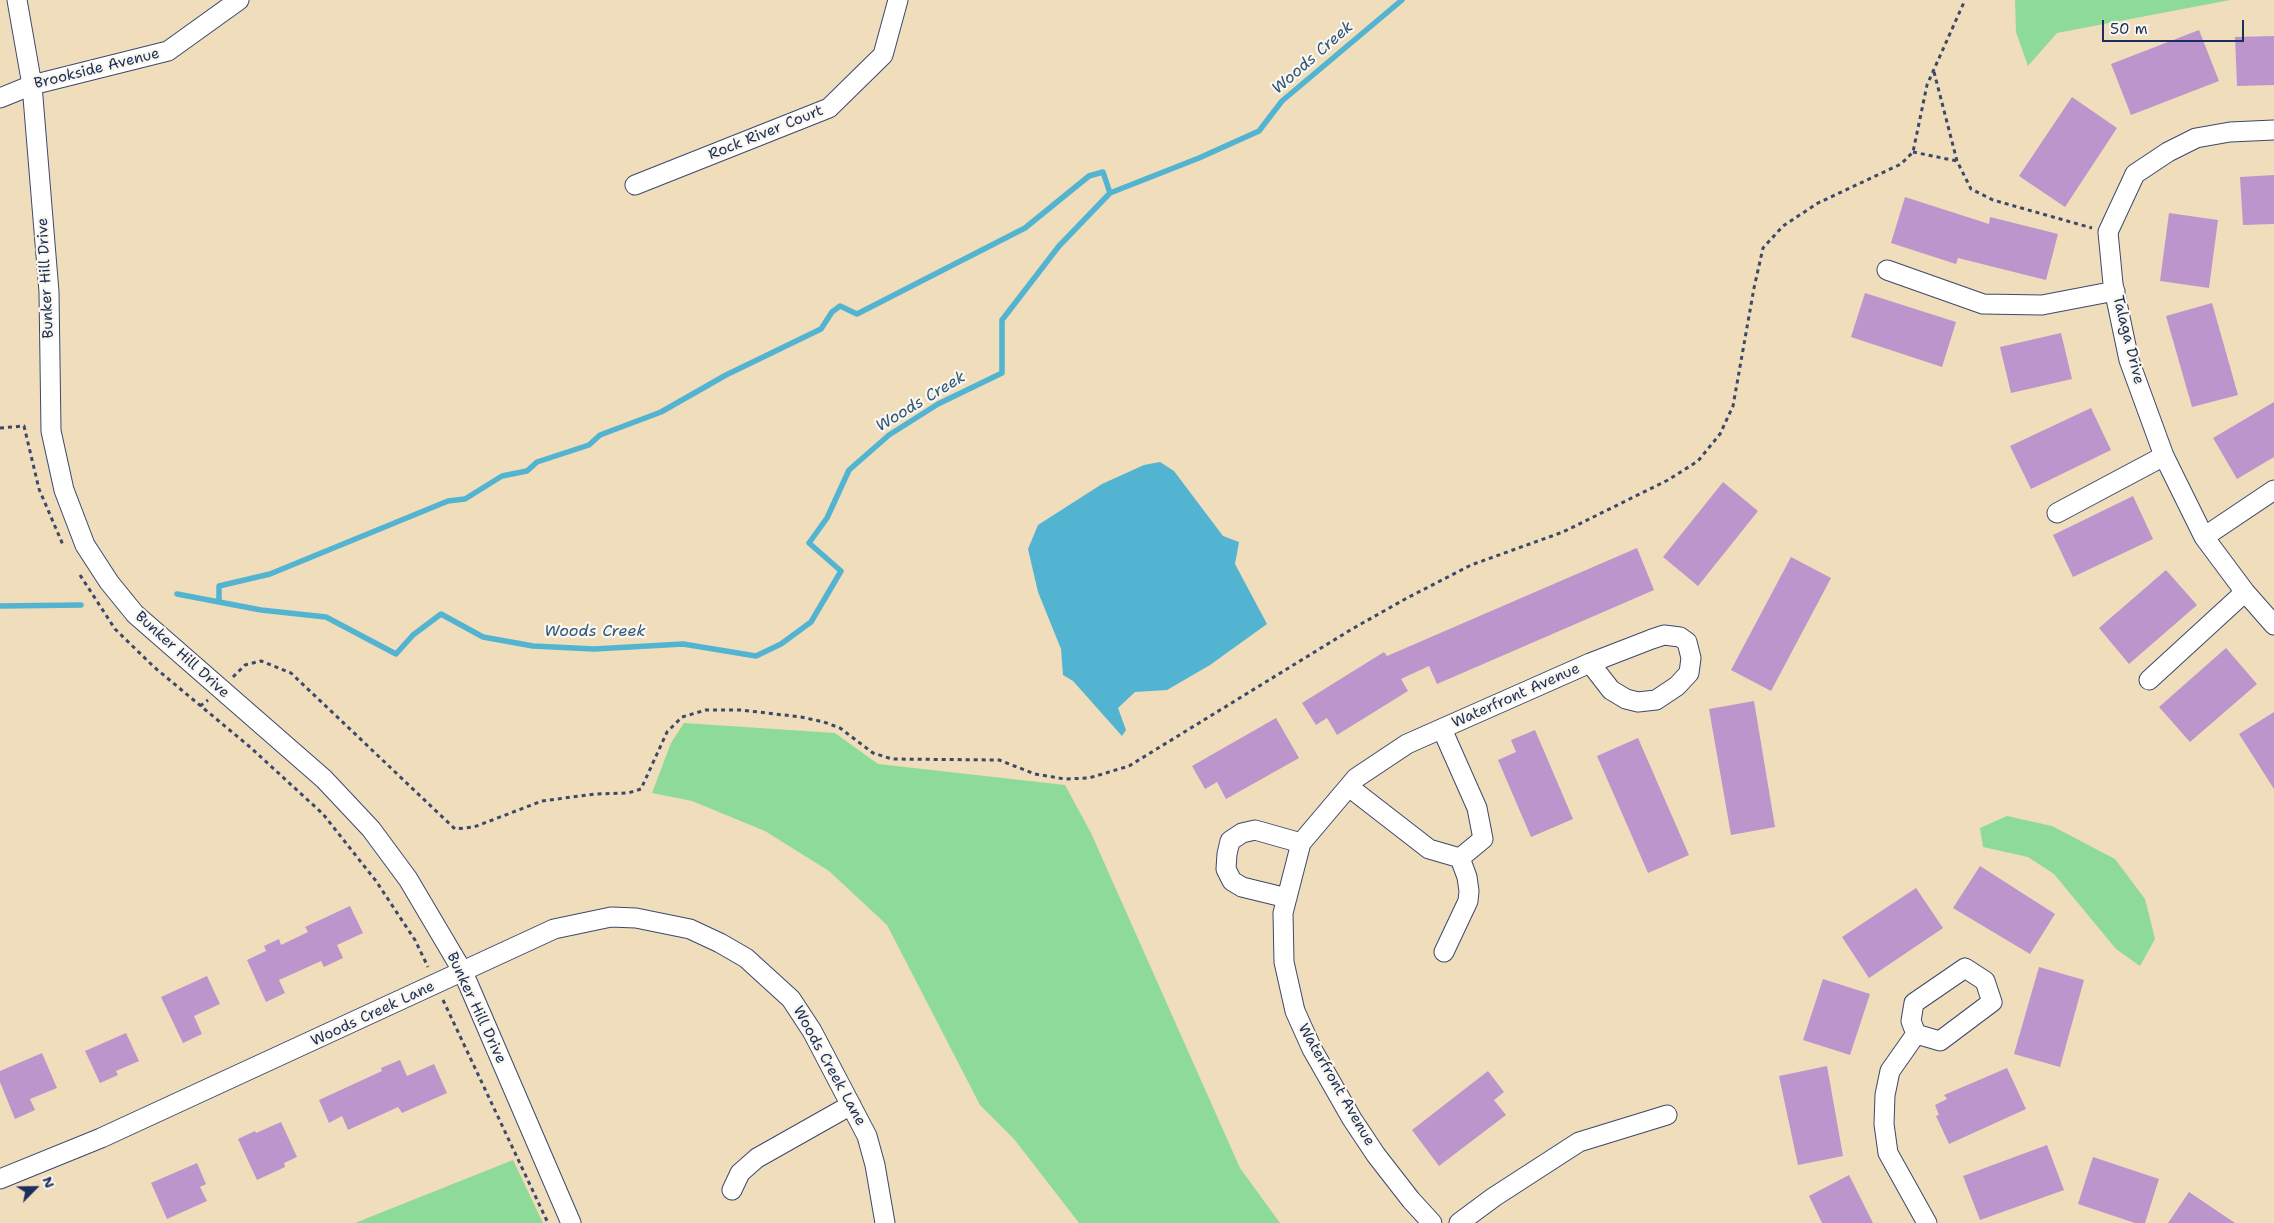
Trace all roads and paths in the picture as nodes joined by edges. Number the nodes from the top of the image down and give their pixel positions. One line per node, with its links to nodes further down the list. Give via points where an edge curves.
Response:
1 (17, 0): 6 (street, Bunker Hill Drive)
2 (239, 0): 6 (street, Brookside Avenue, via 168,51)
3 (898, 0): 11 (street, Rock River Court, via 883,55 829,108)
4 (1965, 0): 5 (path)
5 (1934, 71): 9 (path, via 1927,86); 10 (path)
6 (32, 85): 7 (street, Brookside Avenue); 26 (street, Bunker Hill Drive, via 49,292 51,431 64,490 85,545 109,582 136,614)
7 (0, 98)
8 (2274, 130): 12 (street, via 2196,138 2168,152 2135,174)
9 (1913, 152): 10 (path); 26 (path, via 1901,164 1818,203 1783,226 1764,248 1733,406 1720,434 1698,461 1668,480 1563,532 1471,565 1407,598 1129,766 1115,771 1089,778 1065,779 1035,774 999,760 892,759 873,753 840,728 824,722 742,710 706,710 682,717 667,732 641,790 542,801 474,827 455,829 291,673 261,661 245,665)
10 (1957, 161): 12 (path, via 1971,189 1993,200)
11 (635, 185)
12 (2108, 232): 14 (street, Talaga Drive)
13 (1887, 270): 14 (street, via 1982,304 2042,305)
14 (2115, 291): 16 (street, Talaga Drive, via 2129,360)
15 (0, 428): 20 (path, via 24,426 39,489)
16 (2164, 456): 18 (street); 19 (street, Talaga Drive)
17 (2274, 490): 19 (street)
18 (2057, 513)
19 (2204, 537): 22 (street, Talaga Drive)
20 (66, 549)
21 (80, 574): 27 (path, via 115,629)
22 (2246, 592): 23 (street, Talaga Drive); 25 (street)
23 (2274, 625)
24 (1590, 663): 24 (street, Waterfront Avenue, via 1664,636 1680,637 1687,642 1691,658 1689,673 1677,686 1656,700 1638,702 1611,690); 28 (street, Waterfront Avenue)
25 (2149, 680)
26 (221, 689): 27 (path); 34 (street, Bunker Hill Drive, via 324,779 371,829 408,879)
27 (200, 706): 35 (path, via 324,814 381,888 415,940)
28 (1442, 729): 29 (street, Waterfront Avenue, via 1381,760); 31 (street, Waterfront Avenue, via 1477,808 1483,839)
29 (1349, 787): 30 (street, Waterfront Avenue); 31 (street, via 1429,849)
30 (1301, 843): 32 (street, Waterfront Avenue); 32 (street, via 1255,830 1230,841 1226,869 1232,881 1242,887)
31 (1460, 858): 33 (street, via 1467,877 1468,896)
32 (1287, 898): 44 (street, Waterfront Avenue, via 1283,913 1284,962 1295,1011 1312,1049 1352,1119 1387,1170)
33 (1444, 952)
34 (463, 972): 35 (street, Woods Creek Lane); 37 (street, Woods Creek Lane, via 554,929 588,920 636,918 690,929 746,958 791,999 812,1031); 42 (street, Bunker Hill Drive)
35 (436, 985): 39 (street, Woods Creek Lane, via 102,1138); 41 (path)
36 (1916, 1034): 46 (street, via 1890,1072 1884,1124 1888,1153)
37 (851, 1105): 40 (street, via 757,1158 740,1173); 43 (street, Woods Creek Lane, via 867,1136)
38 (1667, 1115): 45 (street, via 1579,1142)
39 (0, 1179)
40 (732, 1190)
41 (548, 1223)
42 (571, 1223)
43 (885, 1223)
44 (1432, 1223)
45 (1460, 1223)
46 (1927, 1223)

